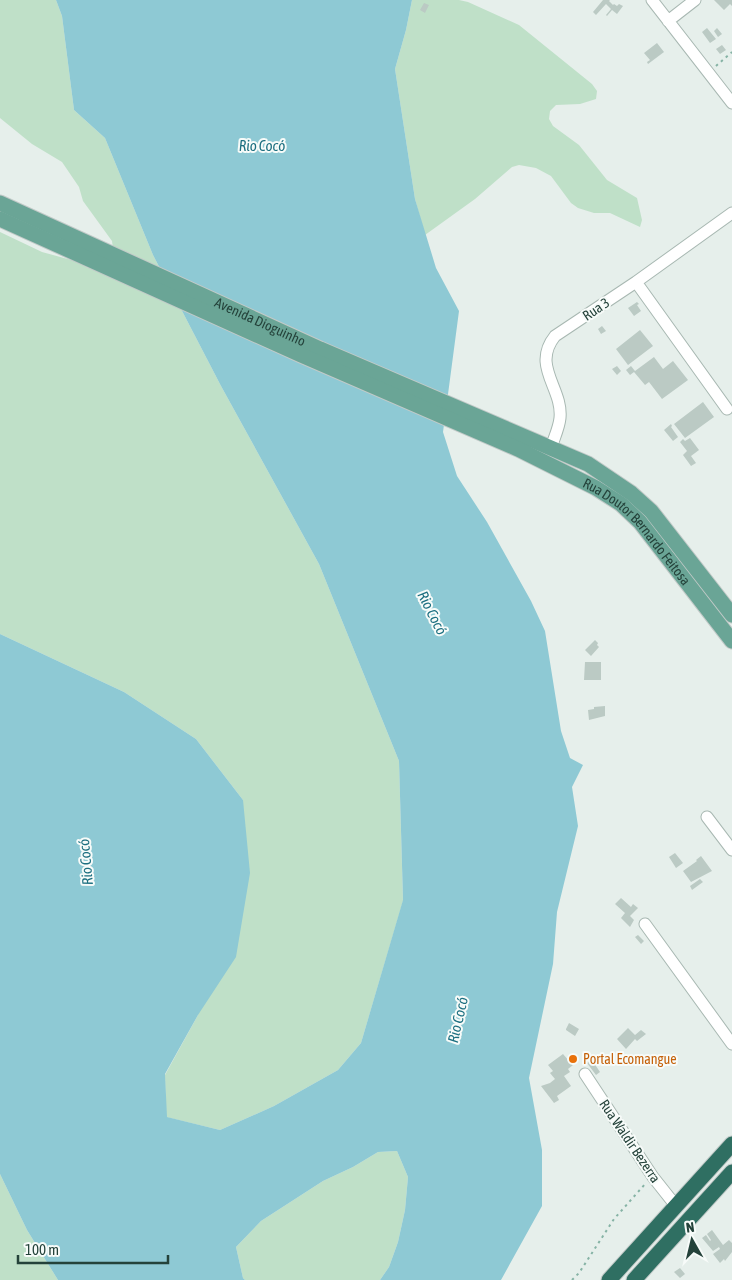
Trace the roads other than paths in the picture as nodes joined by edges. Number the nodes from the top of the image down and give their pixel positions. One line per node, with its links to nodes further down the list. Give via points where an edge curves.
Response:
1 (652, 0): 3 (street)
2 (695, 0): 3 (street)
3 (668, 20): 4 (street)
4 (732, 103)
5 (0, 202): 8 (main road, Avenida Dioguinho)
6 (732, 213): 9 (street, Rua 3)
7 (0, 219): 8 (main road, Avenida Dioguinho)
8 (75, 245): 11 (main road, Avenida Dioguinho, via 320,349)
9 (636, 282): 10 (street); 12 (street, Rua 3, via 549,343 545,362 560,417)
10 (727, 409)
11 (521, 443): 12 (main road, Rua Doutor Bernardo Feitosa); 14 (main road, Rua Doutor Bernardo Feitosa, via 621,504 645,529)
12 (552, 448): 13 (main road, Rua Doutor Bernardo Feitosa, via 602,472 651,511)
13 (732, 615)
14 (732, 641)
15 (707, 817): 16 (street)
16 (732, 850)
17 (645, 924): 18 (street)
18 (732, 1044)
19 (585, 1074): 22 (street, Rua Waldir Bezerra)
20 (732, 1144): 22 (highway)
21 (732, 1172): 23 (highway)
22 (676, 1206): 24 (highway)
23 (640, 1278)
24 (609, 1280)

